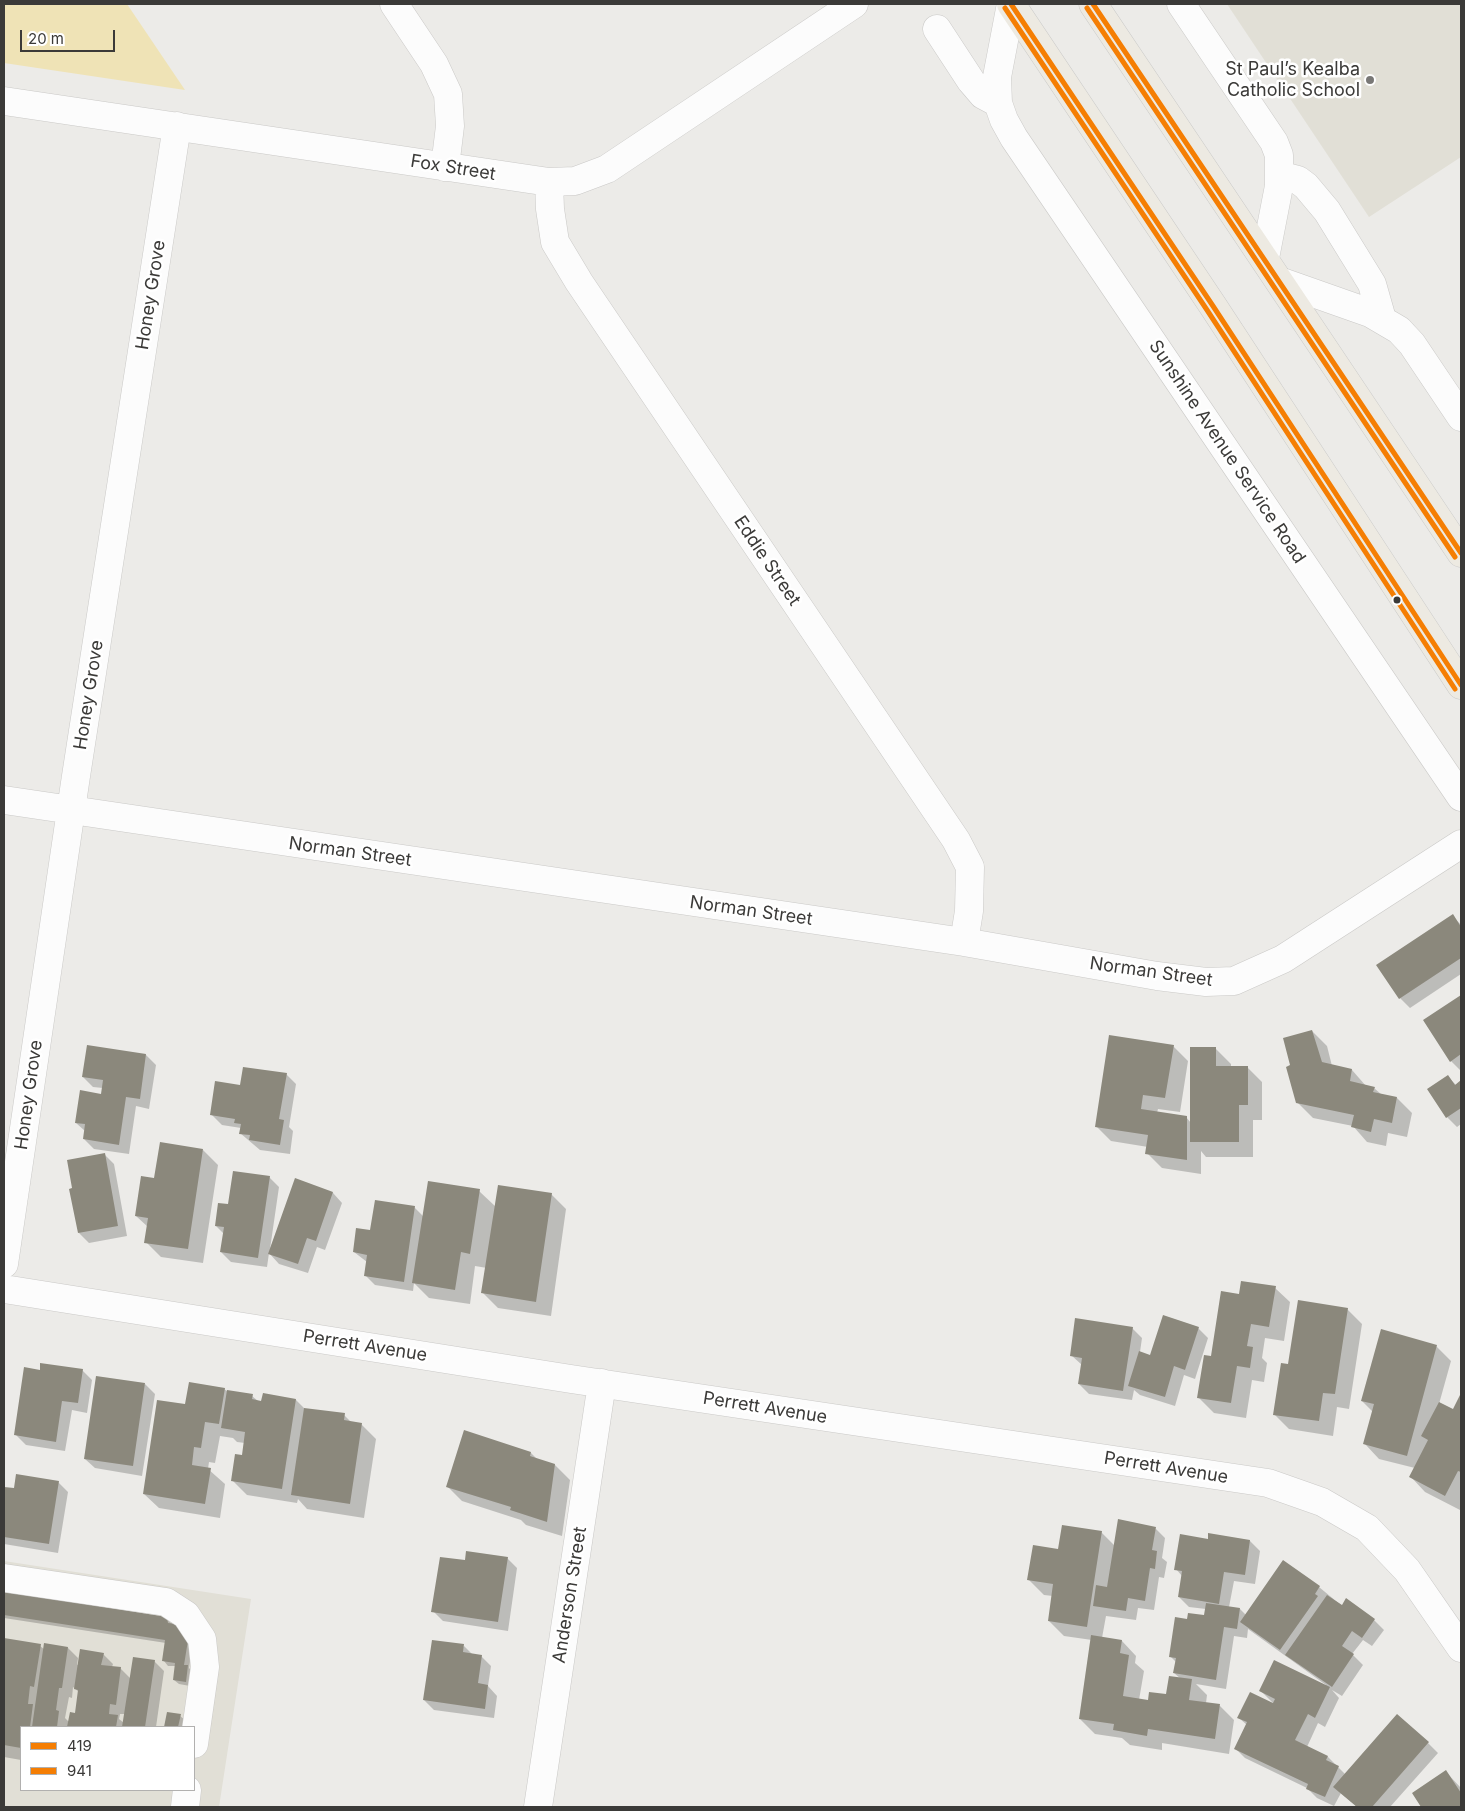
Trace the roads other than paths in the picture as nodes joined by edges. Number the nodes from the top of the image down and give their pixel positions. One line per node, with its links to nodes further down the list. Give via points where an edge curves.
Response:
1 (394, 4): 10 (street, via 434,64 448,94 450,126)
2 (854, 4): 12 (street, Fox Street, via 607,169 575,181)
3 (1011, 4): 8 (street, Sunshine Avenue Service Road, via 997,78); 18 (main road)
4 (1093, 4): 13 (main road)
5 (1181, 4): 11 (street, via 1274,142 1280,155)
6 (937, 29): 8 (street, via 983,96)
7 (4, 101): 9 (street, Fox Street)
8 (998, 103): 19 (street, Sunshine Avenue Service Road, via 1014,138)
9 (177, 126): 10 (street, Fox Street); 21 (street, Honey Grove)
10 (445, 167): 12 (street, Fox Street)
11 (1280, 176): 13 (street); 15 (street, via 1298,180 1306,186 1327,212 1372,284)
12 (549, 182): 23 (street, Eddie Street, via 555,242 579,282 956,840 970,867 969,911)
13 (1265, 258): 14 (main road)
14 (1282, 282): 15 (street); 17 (main road)
15 (1382, 319): 16 (street, via 1412,344)
16 (1461, 417)
17 (1461, 553)
18 (1461, 685)
19 (1461, 797)
20 (4, 800): 21 (street, Norman Street)
21 (71, 811): 23 (street, Norman Street); 24 (street, Honey Grove)
22 (1461, 844): 23 (street, Norman Street, via 1312,942 1234,981 1206,982 1157,976)
23 (964, 942)
24 (4, 1264)
25 (4, 1288): 26 (street, Perrett Avenue)
26 (602, 1383): 28 (street, Perrett Avenue, via 1268,1483 1322,1502 1367,1528 1407,1570); 32 (street, Anderson Street)
27 (4, 1578): 29 (street, via 166,1602 186,1615 202,1639 204,1667)
28 (1461, 1648)
29 (195, 1736)
30 (187, 1791): 31 (street)
31 (185, 1807)
32 (538, 1807)

